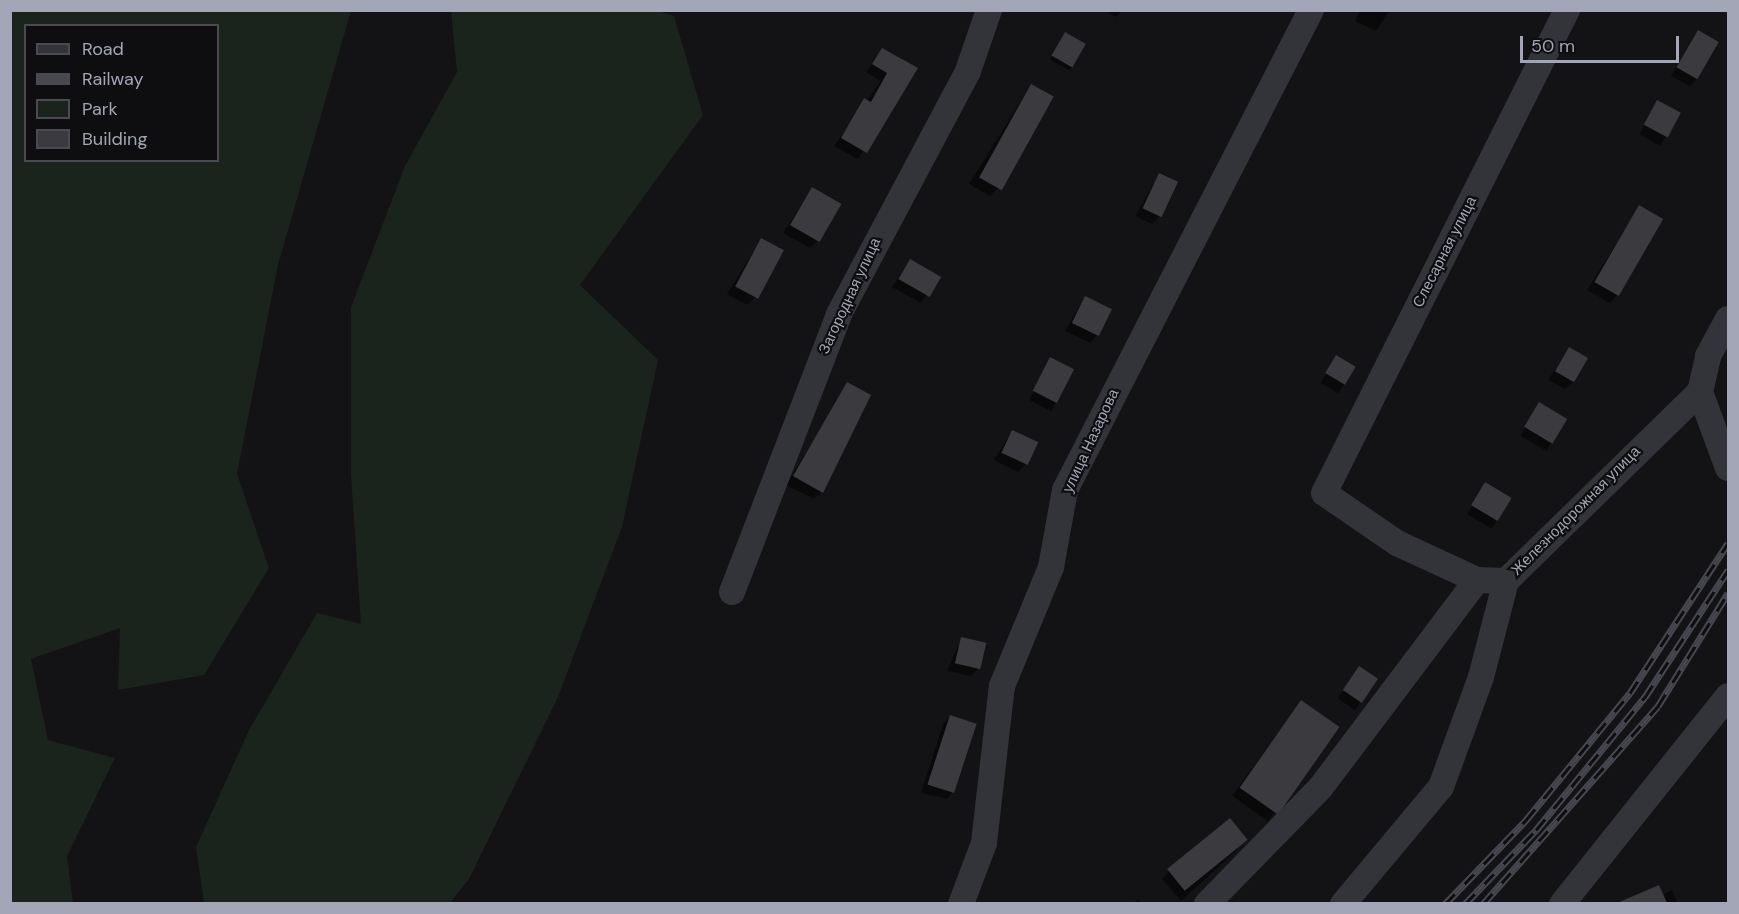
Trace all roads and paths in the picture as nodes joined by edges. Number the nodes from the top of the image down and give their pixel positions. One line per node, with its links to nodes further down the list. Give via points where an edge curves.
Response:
1 (989, 10): 9 (street, Загородная улица, via 968,71 839,314)
2 (1567, 10): 7 (street, Слесарная улица, via 1324,493 1397,543)
3 (1305, 16): 11 (street, улица Назарова, via 1065,490 1051,567 1002,686 984,843)
4 (1728, 319): 5 (street, via 1708,356)
5 (1701, 392): 6 (street); 8 (street, Железнодорожная улица)
6 (1728, 468)
7 (1477, 580): 8 (street); 12 (street, via 1321,788)
8 (1506, 581): 13 (street, Железнодорожная улица, via 1481,677 1441,787)
9 (732, 592)
10 (1728, 696): 14 (street)
11 (961, 903)
12 (1207, 903)
13 (1343, 903)
14 (1562, 903)

